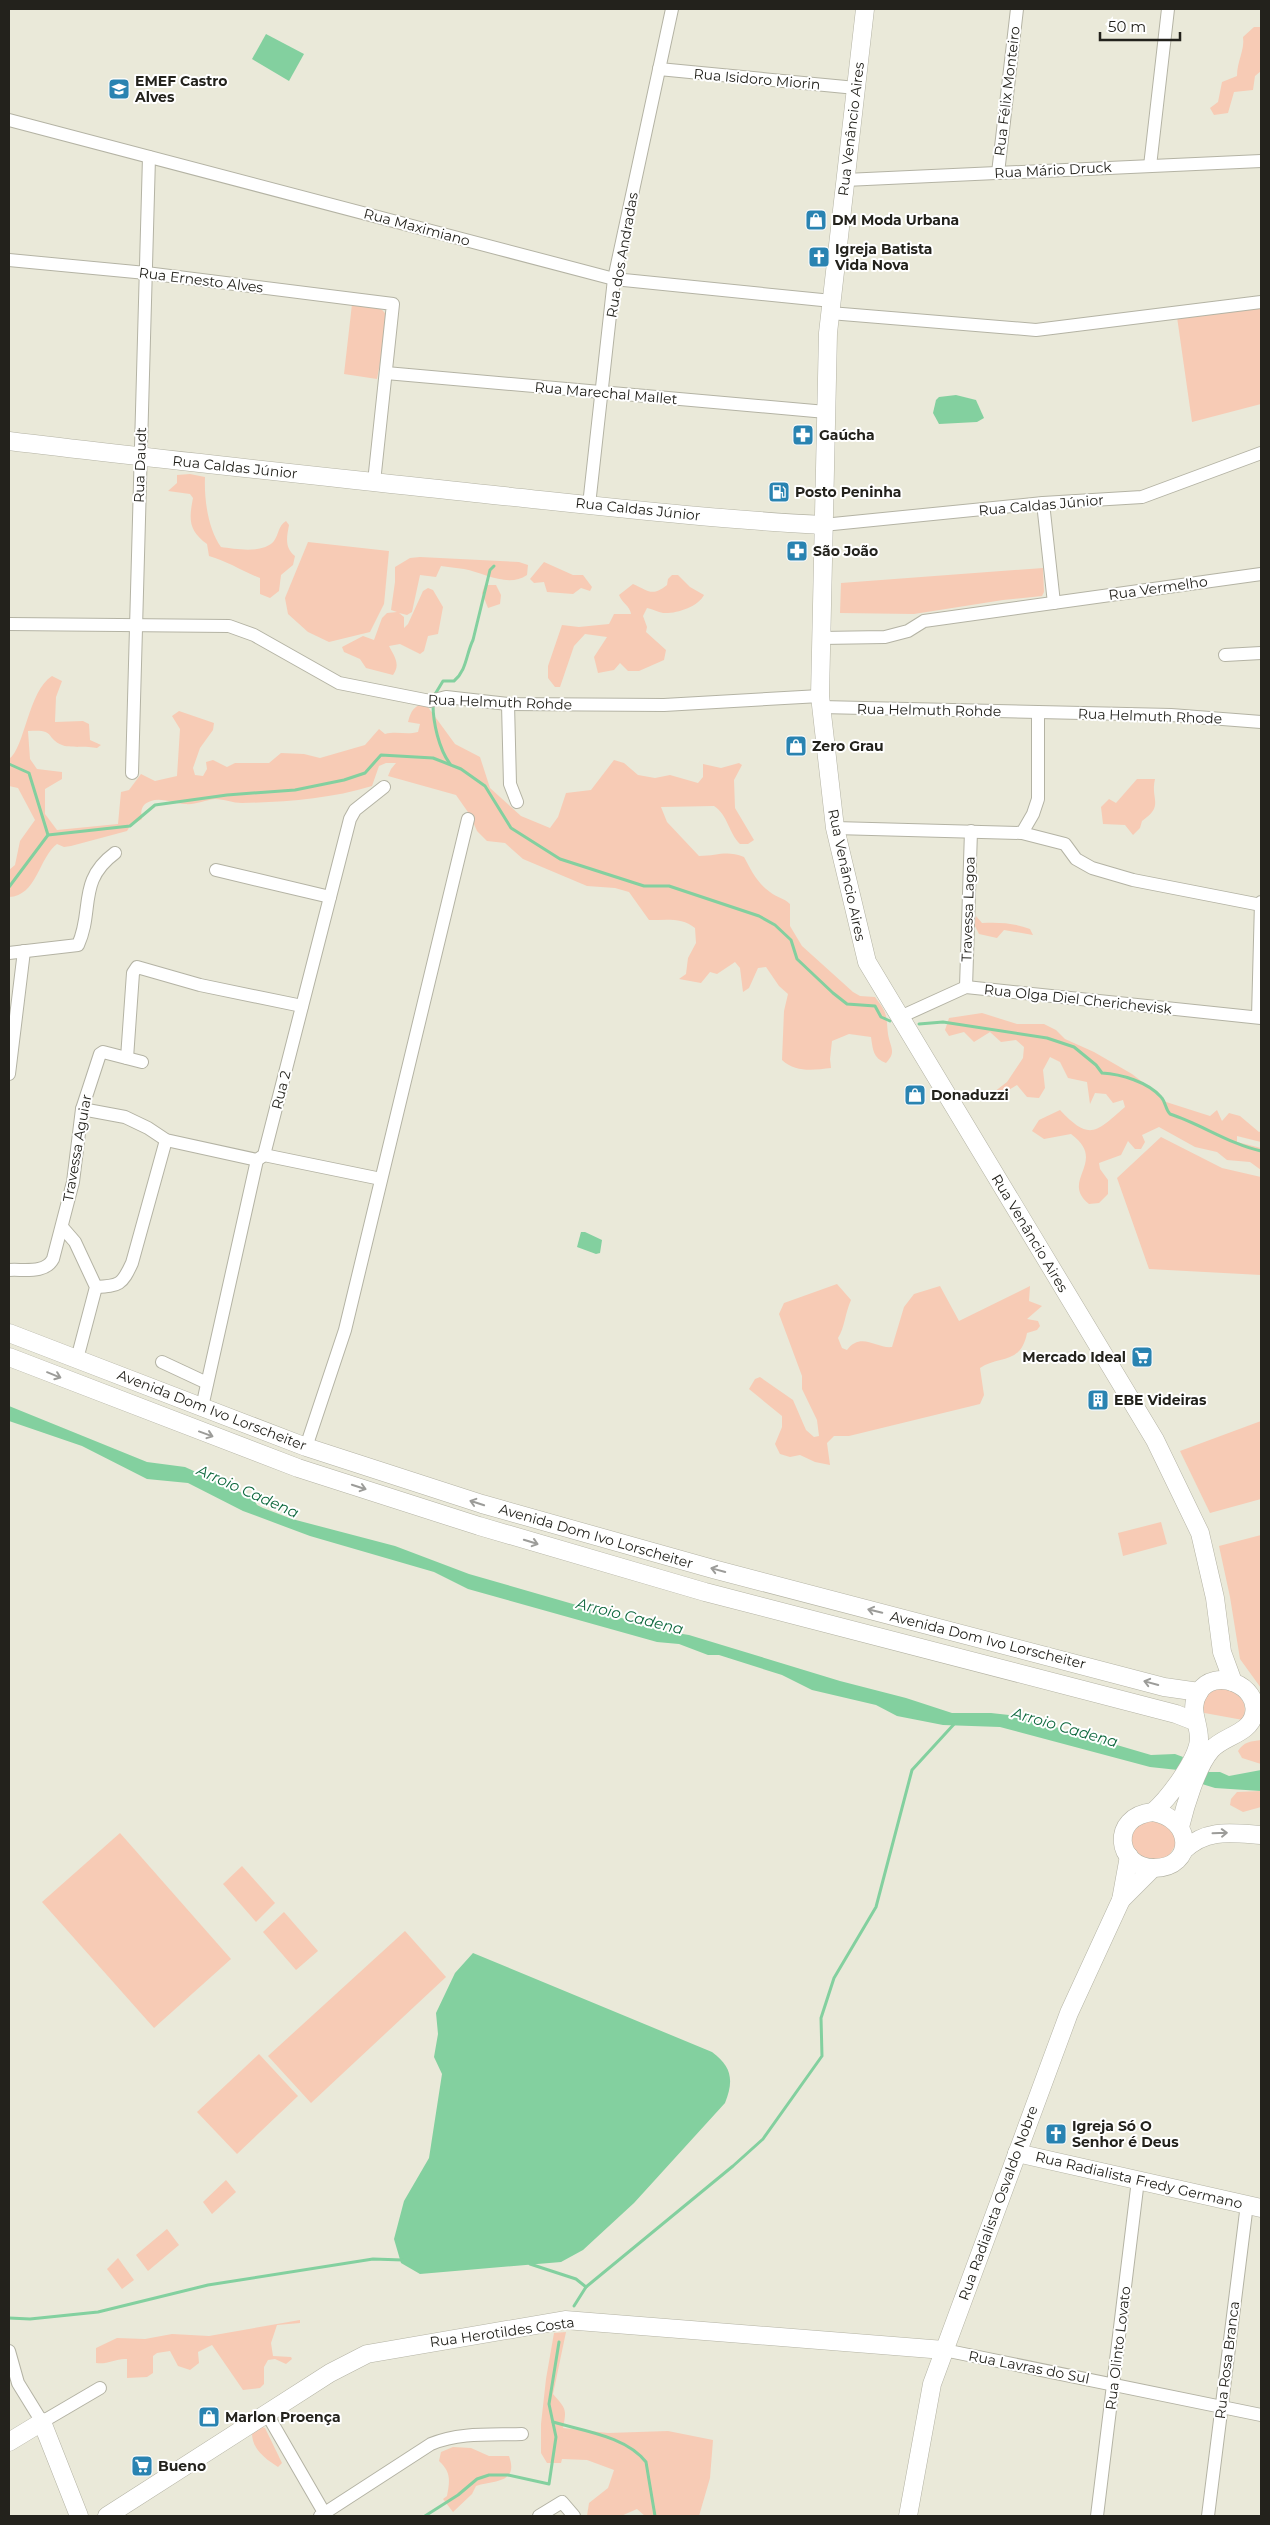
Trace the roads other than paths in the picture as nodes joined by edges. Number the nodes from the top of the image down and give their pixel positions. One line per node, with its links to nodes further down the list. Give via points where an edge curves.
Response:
1 (672, 9): 5 (street, Rua dos Andradas)
2 (865, 9): 6 (street, Rua Venâncio Aires)
3 (1017, 9): 11 (street, Rua Félix Monteiro)
4 (1168, 9): 10 (street)
5 (659, 69): 6 (street, Rua Isidoro Miorin); 15 (street, Rua dos Andradas)
6 (856, 88): 12 (street, Rua Venâncio Aires)
7 (9, 120): 8 (street, Rua Maximiano)
8 (149, 157): 14 (street, Rua Daudt); 15 (street, Rua Maximiano)
9 (1261, 161): 10 (street, Rua Mário Druck)
10 (1150, 166): 11 (street, Rua Mário Druck)
11 (998, 173): 12 (street, Rua Mário Druck)
12 (846, 180): 17 (street, Rua Venâncio Aires)
13 (9, 260): 14 (street, Rua Ernesto Alves)
14 (146, 273): 18 (street, Rua Ernesto Alves, via 393,304); 23 (street, Rua Daudt)
15 (614, 279): 17 (street, Rua Maximiano); 19 (street, Rua dos Andradas)
16 (1261, 302): 17 (street, Rua Maximiano, via 1036,330)
17 (831, 307): 20 (street, Rua Venâncio Aires)
18 (386, 373): 19 (street, Rua Marechal Mallet); 24 (street)
19 (602, 392): 20 (street, Rua Marechal Mallet); 26 (street, Rua dos Andradas)
20 (826, 412): 27 (street, Rua Venâncio Aires)
21 (9, 441): 23 (street, Rua Caldas Júnior)
22 (1261, 454): 25 (street, Rua Caldas Júnior, via 1142,497)
23 (140, 457): 24 (street, Rua Caldas Júnior); 31 (street, Rua Daudt)
24 (374, 482): 26 (street, Rua Caldas Júnior)
25 (1043, 503): 27 (street, Rua Caldas Júnior); 29 (street)
26 (589, 505): 27 (street, Rua Caldas Júnior)
27 (824, 525): 32 (street, Rua Venâncio Aires)
28 (1261, 574): 29 (street, Rua Vermelho)
29 (1054, 603): 32 (street, Rua Vermelho, via 924,621 908,632 886,637)
30 (9, 624): 31 (street, Rua Helmuth Rohde)
31 (136, 625): 36 (street, Rua Helmuth Rohde, via 228,626 254,635 339,683 435,699); 39 (street, Rua Daudt)
32 (821, 638): 35 (street, Rua Venâncio Aires)
33 (1261, 653): 34 (street)
34 (1225, 655)
35 (820, 702): 36 (street, Rua Helmuth Rohde); 37 (street, Rua Helmuth Rohde); 43 (street, Rua Venâncio Aires)
36 (508, 704): 41 (street, via 510,784)
37 (1038, 712): 38 (street, Rua Helmuth Rhode, via 1171,715); 45 (street, via 1038,799)
38 (1261, 722)
39 (132, 773)
40 (384, 786): 48 (street, Rua 2, via 355,810 350,819)
41 (517, 802)
42 (468, 819): 62 (street)
43 (835, 828): 44 (street); 54 (street, Rua Venâncio Aires, via 867,962)
44 (970, 831): 45 (street); 52 (street, Travessa Lagoa)
45 (1022, 833): 49 (street, via 1065,844 1076,859 1092,868 1133,880)
46 (114, 853): 50 (street, via 93,878 78,945)
47 (216, 870): 48 (street)
48 (330, 897): 53 (street, Rua 2)
49 (1261, 904): 55 (street)
50 (24, 951): 51 (street); 58 (street)
51 (9, 953)
52 (966, 988): 54 (street, Rua Olga Diel Cherichevisk); 55 (street, Rua Olga Diel Cherichevisk)
53 (302, 1006): 56 (street, via 200,985 137,967 133,973); 61 (street, Rua 2)
54 (900, 1016): 73 (street, Rua Venâncio Aires, via 1158,1446 1200,1533 1215,1598)
55 (1260, 1017)
56 (127, 1058): 57 (street, Travessa Aguiar); 59 (street, Travessa Aguiar, via 100,1054)
57 (142, 1062)
58 (9, 1074)
59 (82, 1109): 60 (street, via 125,1117); 63 (street, Travessa Aguiar, via 73,1182)
60 (166, 1140): 61 (street); 65 (street, via 128,1271 116,1286)
61 (261, 1158): 62 (street); 70 (street, Rua 2)
62 (381, 1180): 72 (street, via 346,1330)
63 (62, 1227): 64 (street, Travessa Aguiar, via 49,1266); 65 (street, via 75,1242)
64 (9, 1270)
65 (96, 1287): 68 (street)
66 (9, 1333): 68 (street, Avenida Dom Ivo Lorscheiter)
67 (9, 1357): 77 (street, Avenida Dom Ivo Lorscheiter, one-way to 77, via 298,1468 488,1528 705,1592 1176,1714)
68 (76, 1359): 71 (street, Avenida Dom Ivo Lorscheiter)
69 (162, 1362): 70 (street)
70 (208, 1383): 71 (street, Rua 2)
71 (202, 1407): 72 (street, Avenida Dom Ivo Lorscheiter)
72 (306, 1447): 75 (street, Avenida Dom Ivo Lorscheiter, one-way to 72, via 1164,1687 704,1567 482,1504)
73 (1222, 1652): 74 (street, Rua Venâncio Aires); 75 (street, Rua Venâncio Aires, via 1215,1673)
74 (1233, 1682): 75 (street, via 1224,1680); 76 (street, via 1246,1690)
75 (1204, 1687): 77 (street, via 1192,1711)
76 (1258, 1705): 78 (street, via 1252,1719 1237,1734)
77 (1196, 1725): 78 (street, via 1215,1737); 79 (street)
78 (1227, 1738): 79 (street)
79 (1201, 1754): 80 (street)
80 (1183, 1789): 81 (street); 82 (street)
81 (1153, 1812): 82 (street, via 1169,1817); 85 (street, via 1136,1816 1125,1827 1122,1842)
82 (1180, 1827): 84 (street)
83 (1261, 1835): 84 (street, one-way to 83, via 1194,1840 1213,1833)
84 (1184, 1850): 86 (street, via 1177,1860)
85 (1129, 1856): 86 (street, via 1140,1865); 87 (street, Rua Radialista Osvaldo Nobre)
86 (1153, 1868): 87 (street, Rua Radialista Osvaldo Nobre)
87 (1121, 1900): 88 (street, Rua Radialista Osvaldo Nobre, via 1069,2013)
88 (1017, 2153): 89 (street, Rua Radialista Fredy Germano); 91 (street, Rua Radialista Osvaldo Nobre)
89 (1138, 2180): 90 (street, Rua Radialista Fredy Germano); 93 (street, Rua Olinto Lovato)
90 (1254, 2206): 95 (street, Rua Rosa Branca)
91 (944, 2350): 93 (street, Rua Lavras do Sul); 96 (street, Rua Herotildes Costa, via 565,2320 367,2354 330,2373); 106 (street, Rua Radialista Osvaldo Nobre, via 930,2393)
92 (9, 2351): 98 (street, via 18,2383)
93 (1113, 2385): 95 (street, Rua Lavras do Sul); 107 (street, Rua Olinto Lovato)
94 (100, 2388): 98 (street)
95 (1222, 2407): 97 (street, Rua Lavras do Sul); 108 (street, Rua Rosa Branca)
96 (266, 2414): 101 (street); 103 (street, Rua Herotildes Costa)
97 (1261, 2415)
98 (42, 2422): 100 (street); 102 (street)
99 (522, 2434): 101 (street, via 468,2435 438,2441)
100 (9, 2442)
101 (324, 2515)
102 (79, 2516)
103 (107, 2516)
104 (539, 2516): 105 (street, via 562,2502)
105 (574, 2516)
106 (908, 2516)
107 (1097, 2516)
108 (1208, 2516)

